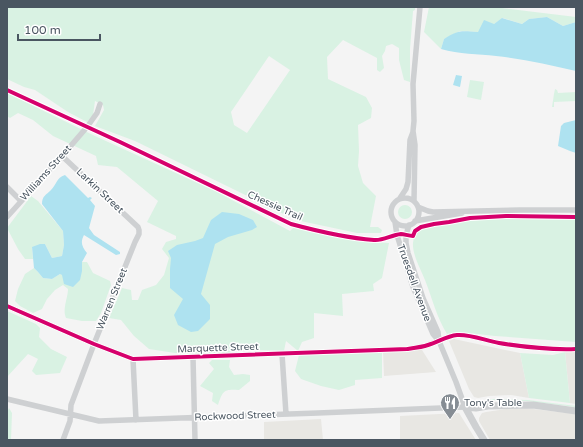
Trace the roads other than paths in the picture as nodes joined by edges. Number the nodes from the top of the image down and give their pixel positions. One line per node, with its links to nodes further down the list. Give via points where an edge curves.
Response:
1 (420, 7): 3 (street)
2 (100, 104): 4 (street, Williams Street, via 97,113)
3 (413, 132): 6 (street, via 410,140 408,182); 8 (street)
4 (62, 156): 7 (street, Williams Street); 16 (street, Larkin Street)
5 (7, 187): 7 (street)
6 (400, 198): 8 (street, via 408,198); 14 (street, via 394,202 391,209 391,217)
7 (21, 201): 12 (street, Williams Street)
8 (414, 202): 9 (street)
9 (418, 208): 11 (street, via 433,212); 13 (street)
10 (576, 210): 11 (street)
11 (470, 211): 13 (street)
12 (7, 216)
13 (415, 221): 15 (street)
14 (395, 222): 15 (street, via 402,226); 18 (street, Truesdell Avenue, via 413,287 432,334)
15 (409, 225): 18 (street, Truesdell Avenue, via 406,244)
16 (138, 227): 19 (street, Warren Street, via 139,234)
17 (7, 306): 19 (street, Marquette Street)
18 (439, 341): 20 (street, Marquette Street, via 458,335 511,345); 21 (street, Marquette Street, via 428,346 407,349); 25 (street, Truesdell Avenue)
19 (94, 344): 23 (street, Marquette Street); 27 (street, Warren Street)
20 (576, 349)
21 (282, 354): 22 (street, Marquette Street); 28 (street)
22 (193, 358): 23 (street, Marquette Street); 29 (street)
23 (133, 359): 30 (street)
24 (7, 399): 27 (street, Rockwood Street)
25 (465, 407): 26 (street, via 533,405); 28 (street, Rockwood Street); 33 (street, Truesdell Avenue)
26 (576, 411)
27 (70, 414): 30 (street, Rockwood Street, via 99,421); 31 (street, Warren Street)
28 (286, 414): 29 (street, Rockwood Street)
29 (194, 418): 30 (street, Rockwood Street); 32 (street)
30 (136, 420)
31 (63, 440)
32 (195, 440)
33 (484, 440)

